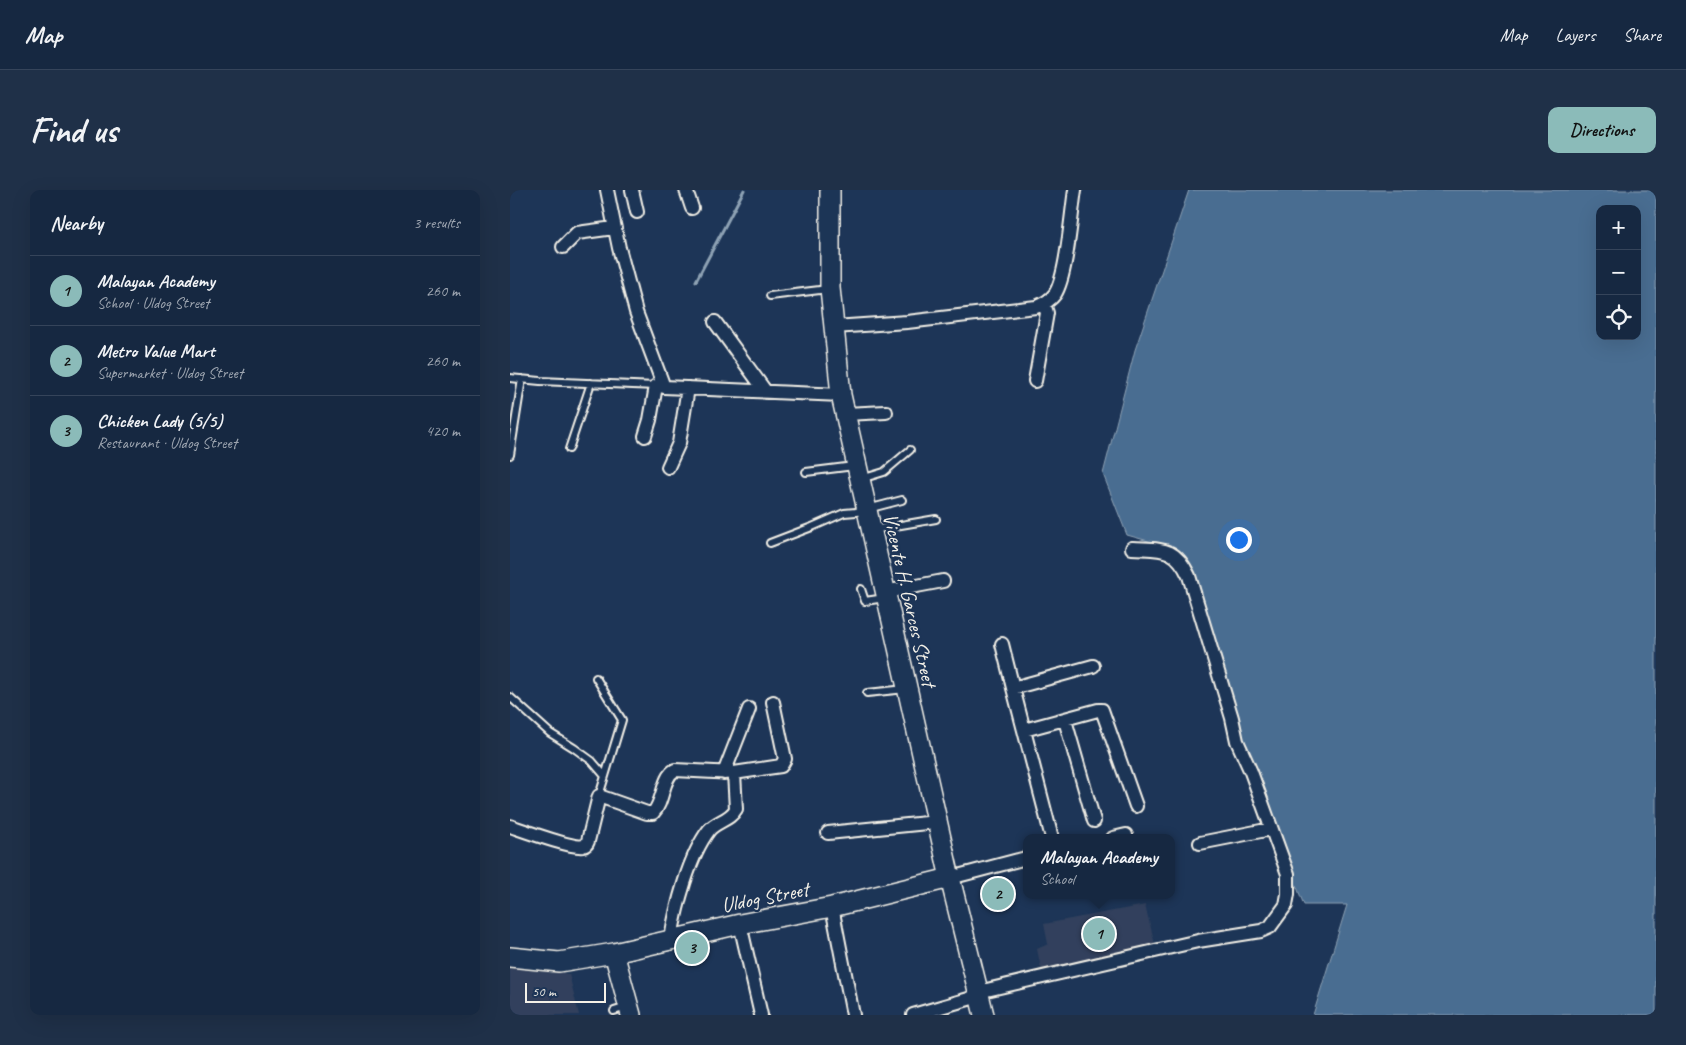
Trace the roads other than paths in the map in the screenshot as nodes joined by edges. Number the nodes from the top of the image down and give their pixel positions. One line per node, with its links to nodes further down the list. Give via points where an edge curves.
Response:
1 (607, 190): 8 (street)
2 (632, 190): 7 (street)
3 (686, 190): 6 (street)
4 (830, 190): 10 (street, Vicente H. Garces Street)
5 (1075, 190): 12 (street, via 1061,278 1055,294)
6 (692, 208)
7 (637, 212)
8 (614, 228): 9 (street, via 577,234); 19 (street)
9 (563, 247)
10 (830, 288): 11 (lane); 14 (street, Vicente H. Garces Street)
11 (770, 296)
12 (1044, 304): 14 (street, via 925,320); 17 (street, via 1047,313)
13 (715, 322): 21 (street)
14 (834, 327): 22 (street, Vicente H. Garces Street)
15 (510, 378): 16 (lane)
16 (522, 379): 18 (lane); 28 (lane)
17 (1035, 382)
18 (591, 383): 19 (lane); 26 (lane)
19 (660, 387): 20 (street); 25 (street)
20 (688, 388): 21 (street); 29 (street, via 678,443)
21 (766, 392): 22 (street)
22 (842, 395): 24 (street, Vicente H. Garces Street)
23 (886, 412): 24 (street)
24 (845, 414): 31 (street, Vicente H. Garces Street)
25 (645, 436)
26 (569, 449)
27 (910, 450): 31 (lane, via 884,472)
28 (510, 455)
29 (668, 467)
30 (806, 472): 31 (lane)
31 (858, 472): 33 (street, Vicente H. Garces Street)
32 (902, 500): 33 (lane)
33 (866, 509): 35 (street, Vicente H. Garces Street); 36 (lane, via 844,512)
34 (936, 519): 35 (lane)
35 (871, 531): 40 (street, Vicente H. Garces Street)
36 (770, 543)
37 (1132, 548): 59 (street, via 1165,550 1184,565 1237,741)
38 (943, 581): 40 (street)
39 (861, 590): 40 (lane, via 865,601)
40 (886, 595): 45 (street, Vicente H. Garces Street)
41 (1002, 644): 44 (street)
42 (1093, 666): 44 (street)
43 (596, 678): 53 (lane, via 622,720)
44 (1013, 688): 51 (street)
45 (907, 689): 46 (lane); 57 (street, Vicente H. Garces Street)
46 (867, 693)
47 (510, 697): 53 (lane, via 550,733 592,761)
48 (773, 702): 52 (street, via 785,759 783,764)
49 (749, 709): 52 (street)
50 (1065, 720): 51 (street); 55 (street, via 1102,710); 56 (street)
51 (1024, 730): 61 (street)
52 (729, 773): 54 (street, via 671,772 653,813); 67 (street, via 736,809 730,817 714,824 700,844 676,913)
53 (604, 775): 54 (lane)
54 (599, 796): 58 (street, via 588,841 582,847)
55 (1136, 806)
56 (1094, 820)
57 (937, 822): 60 (street); 64 (street, Vicente H. Garces Street)
58 (510, 826)
59 (1271, 829): 62 (street); 70 (street, via 1288,874 1288,894 1286,905 1270,927 1198,941)
60 (828, 833)
61 (1051, 834)
62 (1200, 843)
63 (1023, 859): 64 (street, Uldog Street)
64 (950, 878): 65 (street, Uldog Street); 70 (street, Vicente H. Garces Street)
65 (832, 907): 66 (street, Uldog Street); 73 (street)
66 (740, 924): 67 (street, Uldog Street); 72 (street)
67 (671, 939): 68 (street, Uldog Street)
68 (614, 953): 69 (street, Uldog Street, via 559,962); 71 (street)
69 (510, 957)
70 (979, 994): 74 (street); 75 (street, Vicente H. Garces Street)
71 (625, 1011)
72 (761, 1015)
73 (853, 1015)
74 (913, 1015)
75 (984, 1015)

